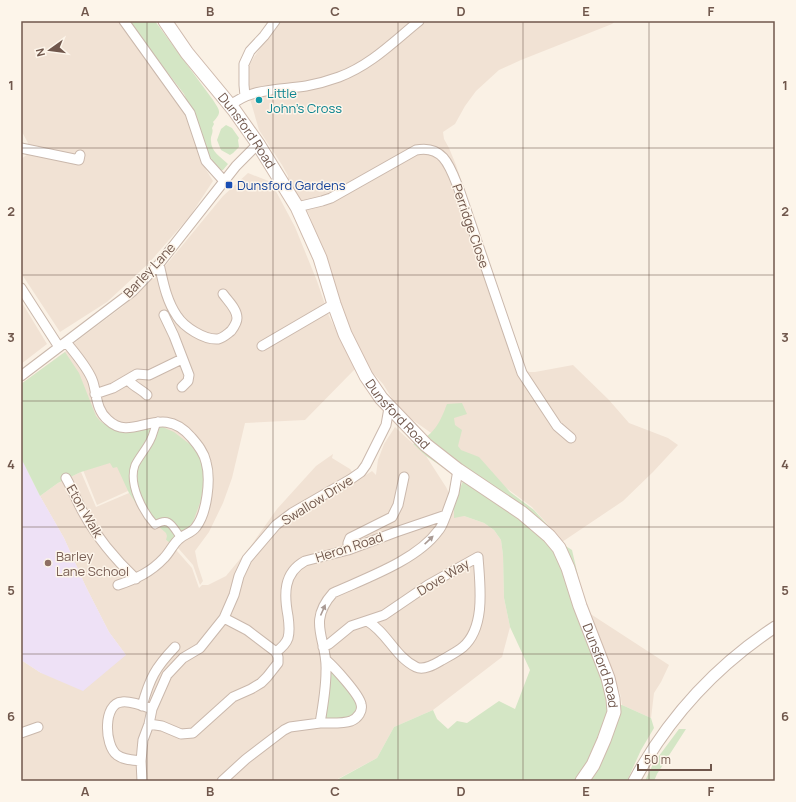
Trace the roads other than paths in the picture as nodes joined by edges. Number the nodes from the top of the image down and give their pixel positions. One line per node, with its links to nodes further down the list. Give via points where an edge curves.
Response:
1 (124, 21): 10 (street, via 190,113 206,161)
2 (165, 21): 6 (main road, Dunsford Road)
3 (275, 21): 5 (street, via 250,51 244,64)
4 (419, 21): 5 (street, via 391,45 352,72 323,82)
5 (246, 96): 6 (street)
6 (230, 106): 7 (main road, Dunsford Road)
7 (258, 144): 10 (street, Barley Lane); 11 (main road, Dunsford Road)
8 (21, 148): 9 (street, via 79,158)
9 (77, 170)
10 (224, 181): 12 (street, Barley Lane)
11 (297, 207): 15 (main road, Dunsford Road, via 320,258); 27 (street, Perridge Close, via 330,198 416,150 428,148 444,157 460,192 522,373 557,426)
12 (159, 264): 14 (street, via 167,297 176,315 195,332 217,339 235,326 235,311); 17 (street, Barley Lane, via 133,291)
13 (21, 288): 17 (street)
14 (223, 294)
15 (334, 304): 18 (street); 25 (main road, Dunsford Road, via 345,334 366,376)
16 (164, 315): 19 (street)
17 (63, 345): 20 (street, Barley Lane); 23 (street, via 90,375)
18 (262, 346)
19 (182, 360): 21 (street, via 149,375 137,374); 22 (street, via 189,377)
20 (21, 376)
21 (128, 380): 23 (street); 24 (street)
22 (182, 387)
23 (95, 394): 26 (street, via 103,414 116,426 123,428)
24 (147, 395)
25 (389, 408): 28 (main road, Dunsford Road, via 426,445); 36 (street, Swallow Drive, via 386,425 361,472 276,525 247,559)
26 (158, 421): 32 (street, via 146,450 136,464 134,482 139,502 147,517 155,525 161,521 170,522); 32 (street, via 177,424 200,448 206,462 208,481 204,508 196,527)
27 (571, 438)
28 (458, 470): 31 (street, via 454,493); 52 (main road, Dunsford Road, via 522,513 549,536 559,548 568,568 608,678 614,712 602,747)
29 (404, 477): 33 (street, via 398,506 392,517 350,538)
30 (66, 478): 34 (street, Eton Walk, via 96,533 116,560)
31 (446, 515): 33 (street, Heron Road); 39 (street, one-way to 31, via 319,620 328,599 334,593 418,551 438,532)
32 (181, 538): 34 (street, via 165,558)
33 (348, 550): 41 (street, Heron Road, via 305,561 299,564 290,576 285,591 288,638)
34 (136, 579): 35 (street)
35 (118, 585)
36 (224, 618): 41 (street, via 247,630); 44 (street, Swallow Drive, via 200,648 183,658 167,675)
37 (367, 621): 37 (street, Dove Way, via 378,628 408,663 418,668 428,667 450,656 468,642 477,625 480,604 478,556 428,585 384,615); 39 (street, Dove Way, via 351,626)
38 (775, 627): 53 (street, via 723,666 694,695 667,729)
39 (323, 647): 42 (street)
40 (175, 648): 43 (street, via 154,671)
41 (276, 652): 46 (street, via 278,663 261,683 233,696 193,733 181,734)
42 (326, 660): 45 (street, via 326,683); 45 (street, via 360,699 362,708 352,721)
43 (142, 706): 44 (street); 49 (street, via 122,702 116,704 107,722 112,750 124,759)
44 (152, 709): 46 (street, Swallow Drive)
45 (320, 723): 51 (street, via 284,730)
46 (149, 724): 49 (street, Swallow Drive, via 143,740)
47 (38, 727): 48 (street)
48 (21, 733)
49 (140, 761): 50 (street, Swallow Drive)
50 (142, 781)
51 (222, 781)
52 (582, 781)
53 (634, 781)

